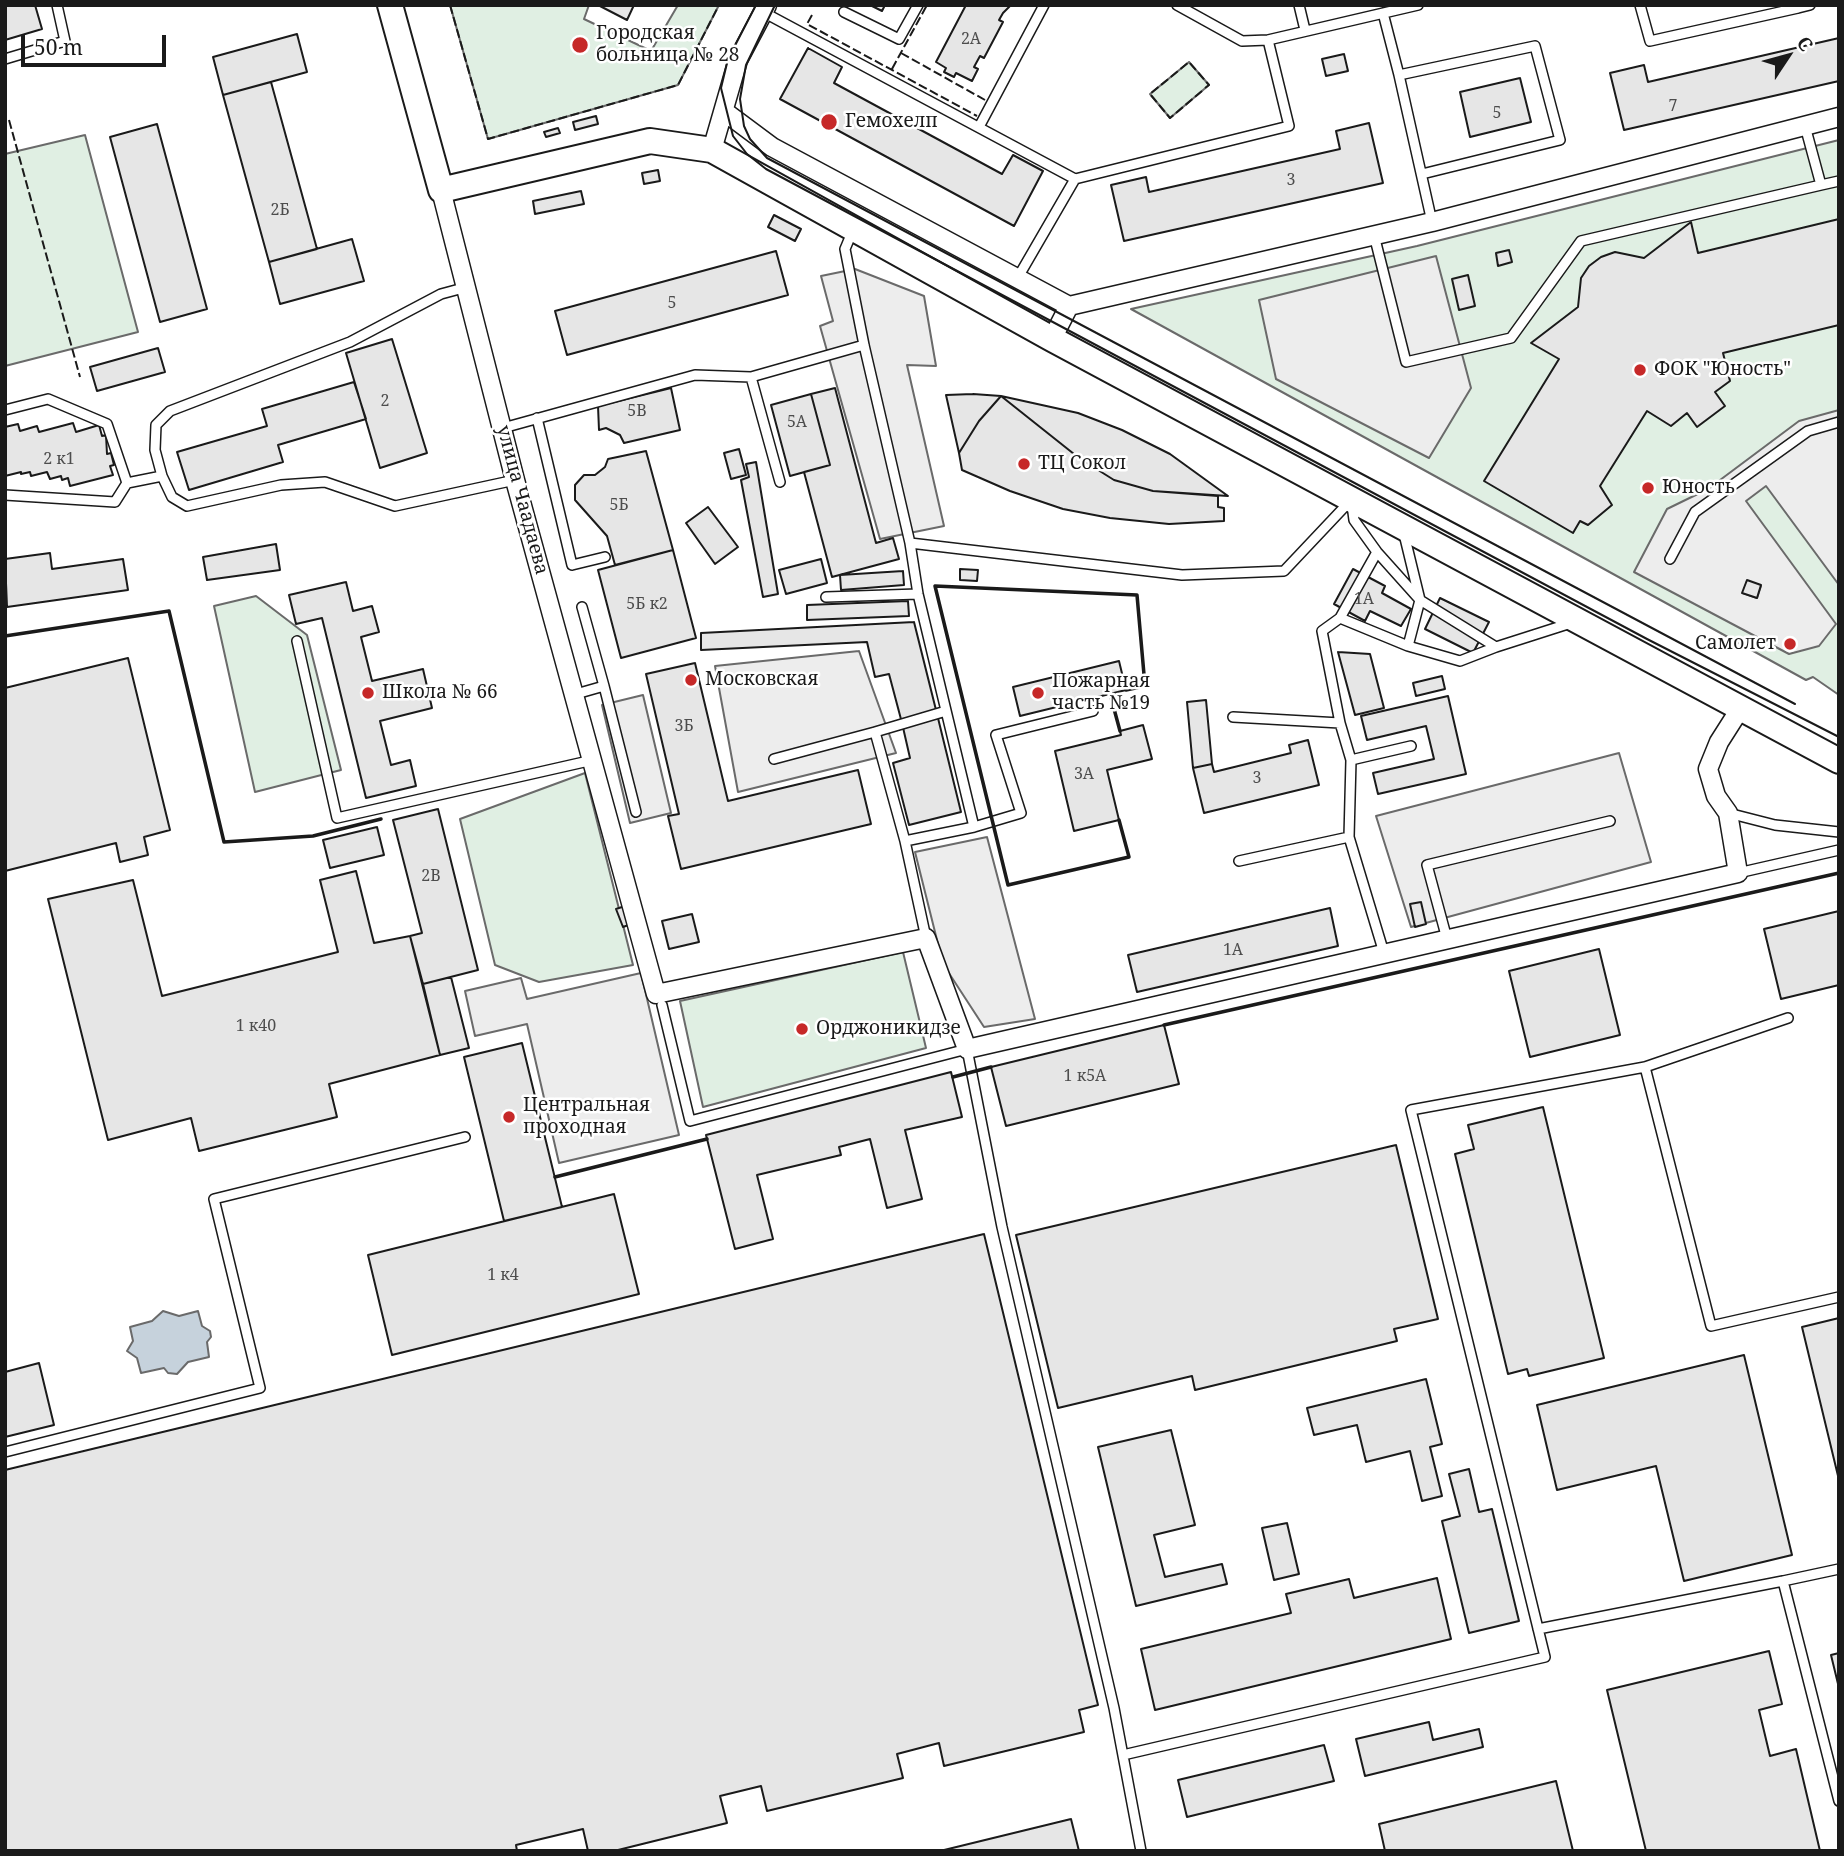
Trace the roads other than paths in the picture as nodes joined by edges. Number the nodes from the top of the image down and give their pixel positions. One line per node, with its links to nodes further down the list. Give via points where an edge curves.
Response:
1 (57, 5): 16 (lane, via 65,41)
2 (390, 5): 27 (street, улица Чаадаева)
3 (918, 5): 12 (lane, via 899,39)
4 (1044, 5): 21 (lane)
5 (1177, 5): 15 (lane, via 1242,41)
6 (1298, 5): 14 (lane)
7 (1418, 5): 13 (lane)
8 (1640, 5): 10 (lane, via 1650,41)
9 (1810, 5): 10 (lane)
10 (1798, 7)
11 (765, 8): 18 (street, via 738,60); 21 (lane)
12 (844, 12)
13 (1383, 13): 14 (lane); 17 (lane)
14 (1305, 30): 15 (lane)
15 (1268, 40): 24 (lane, via 1289,127)
16 (5, 58)
17 (1399, 75): 23 (lane); 23 (lane, via 1535,46 1560,140)
18 (725, 112): 22 (street); 31 (street, via 772,147)
19 (1839, 117): 20 (street)
20 (1805, 126): 26 (lane); 28 (street)
21 (979, 127): 24 (lane)
22 (712, 150): 27 (street, via 650,141); 29 (street)
23 (1422, 174): 28 (lane)
24 (1075, 179): 31 (lane)
25 (1839, 181): 26 (lane)
26 (1821, 185): 30 (lane, via 1581,241 1511,338 1406,362)
27 (441, 190): 32 (street, улица Чаадаева)
28 (1432, 222): 30 (street)
29 (853, 229): 34 (street); 35 (lane, via 845,249)
30 (1374, 235): 33 (street)
31 (1017, 279): 33 (street)
32 (467, 287): 40 (street, улица Чаадаева); 41 (lane, via 441,294 350,342 170,411 156,425 155,450)
33 (1069, 306): 34 (street)
34 (1052, 339): 46 (street)
35 (864, 345): 36 (lane); 48 (lane)
36 (751, 377): 38 (lane, via 695,376); 43 (lane)
37 (5, 410): 44 (lane, via 48,399 107,424)
38 (537, 418): 40 (lane); 50 (lane, via 572,565)
39 (1839, 422): 51 (lane, via 1808,431 1695,512)
40 (503, 428): 42 (street, улица Чаадаева)
41 (162, 476): 42 (lane, via 172,497 187,506 281,485 325,482 395,506); 44 (lane)
42 (516, 480): 62 (street, улица Чаадаева)
43 (780, 482)
44 (127, 483): 45 (lane, via 115,502)
45 (5, 495)
46 (1352, 500): 47 (street); 48 (lane, via 1284,571 1182,575); 49 (lane, via 1354,520)
47 (1403, 528): 54 (lane); 57 (street)
48 (910, 543): 52 (lane)
49 (1377, 552): 54 (lane); 56 (lane)
50 (605, 557)
51 (1670, 559)
52 (918, 594): 53 (lane); 64 (lane)
53 (825, 597)
54 (1420, 600): 59 (lane); 60 (lane)
55 (582, 607): 61 (lane)
56 (1340, 618): 59 (lane); 67 (lane, via 1322,631)
57 (1581, 620): 60 (lane); 63 (street)
58 (297, 641): 71 (lane, via 337,818)
59 (1408, 646): 60 (lane, via 1460,661)
60 (1496, 647)
61 (604, 686): 62 (lane); 74 (lane)
62 (576, 694): 71 (street, улица Чаадаева)
63 (1740, 709): 73 (street); 75 (street, via 1708,769 1716,796)
64 (946, 711): 68 (lane); 77 (lane)
65 (1093, 711): 77 (lane, via 996,735 1021,813)
66 (1233, 717): 67 (lane)
67 (1340, 723): 72 (lane)
68 (875, 732): 70 (lane); 80 (lane)
69 (1411, 746): 72 (lane)
70 (774, 759)
71 (595, 760): 87 (street, улица Чаадаева)
72 (1352, 760): 79 (lane)
73 (1839, 761)
74 (636, 812)
75 (1728, 813): 78 (lane, via 1775,825); 83 (street)
76 (1610, 821): 85 (lane, via 1427,865)
77 (974, 827): 80 (lane)
78 (1839, 832)
79 (1349, 837): 82 (lane); 86 (lane)
80 (905, 841): 84 (lane)
81 (1839, 850): 83 (lane)
82 (1239, 861)
83 (1738, 873): 85 (street)
84 (926, 938): 87 (street); 89 (street)
85 (1447, 939): 86 (street)
86 (1384, 953): 89 (street)
87 (659, 1000): 89 (lane, via 690,1121)
88 (1788, 1018): 90 (lane)
89 (967, 1049): 97 (lane, via 1002,1227)
90 (1645, 1068): 92 (lane, via 1711,1326); 96 (lane, via 1411,1111)
91 (465, 1138): 93 (lane, via 214,1199 260,1388)
92 (1839, 1297)
93 (5, 1452)
94 (1839, 1569): 95 (lane)
95 (1783, 1581): 96 (lane); 98 (lane)
96 (1538, 1629): 97 (lane, via 1545,1657)
97 (1123, 1755): 99 (lane)
98 (1839, 1801)
99 (1141, 1851)

